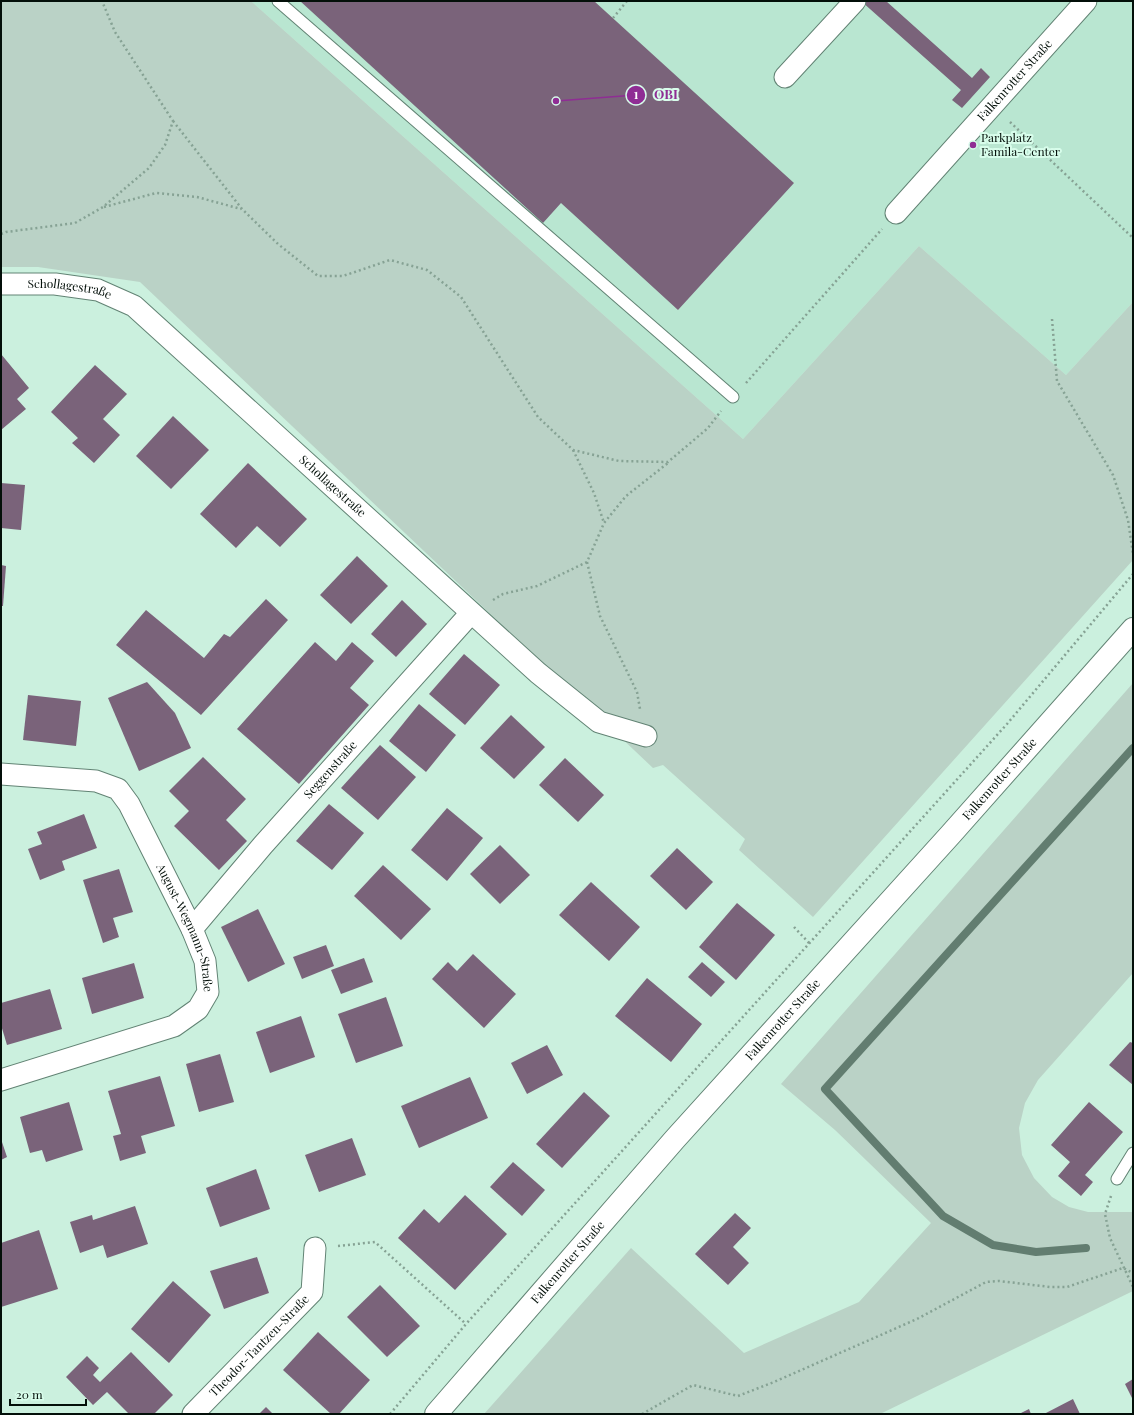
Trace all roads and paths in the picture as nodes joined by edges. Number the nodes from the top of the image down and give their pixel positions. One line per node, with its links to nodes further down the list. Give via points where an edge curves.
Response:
1 (102, 1): 9 (path, via 115,32)
2 (278, 1): 17 (lane)
3 (628, 1): 6 (path)
4 (855, 1): 7 (street)
5 (1086, 1): 8 (street, Falkenrotter Straße)
6 (613, 18)
7 (785, 77)
8 (992, 105): 12 (street, Falkenrotter Straße); 14 (path)
9 (173, 121): 10 (path, via 165,145 149,168); 11 (path)
10 (103, 207): 11 (path, via 156,193 197,197); 13 (path, via 75,223)
11 (242, 209): 18 (path, via 278,244 318,276 343,276 390,260 427,270 461,297 538,416)
12 (896, 213): 17 (path)
13 (1, 234)
14 (1133, 238)
15 (1, 284): 24 (street, Schollagestraße, via 55,284 98,290 134,306)
16 (1052, 319): 21 (path, via 1057,381 1113,475 1128,520)
17 (733, 397): 19 (path, via 708,428)
18 (573, 450): 19 (path, via 619,462); 20 (path, via 594,493)
19 (668, 462): 20 (path, via 626,496)
20 (604, 523): 22 (path)
21 (1133, 554)
22 (587, 562): 24 (path, via 537,586 503,594); 26 (path, via 600,616 637,692)
23 (1133, 574): 30 (path, via 1007,724)
24 (471, 613): 26 (street, Schollagestraße, via 538,673 599,722); 29 (street, Seggenstraße, via 263,845)
25 (1133, 629): 41 (main road, Falkenrotter Straße, via 675,1138)
26 (646, 736)
27 (1, 774): 29 (street, August-Wegmann-Straße, via 96,781 118,788 129,804)
28 (794, 927): 30 (path)
29 (192, 929): 31 (street, August-Wegmann-Straße, via 205,961 208,992 198,1009 174,1026)
30 (810, 944): 38 (path)
31 (1, 1080)
32 (1133, 1153): 33 (lane)
33 (1117, 1179): 35 (path, via 1105,1214 1110,1238)
34 (315, 1248): 38 (path, via 375,1242); 39 (street, Theodor-Tantzen-Straße, via 312,1292)
35 (1123, 1268): 36 (path); 37 (path); 42 (path, via 1067,1287 986,1282 917,1319 767,1385 738,1396 693,1384)
36 (1133, 1273)
37 (1133, 1287)
38 (466, 1324): 40 (path)
39 (194, 1414)
40 (390, 1414)
41 (436, 1414)
42 (642, 1414)

